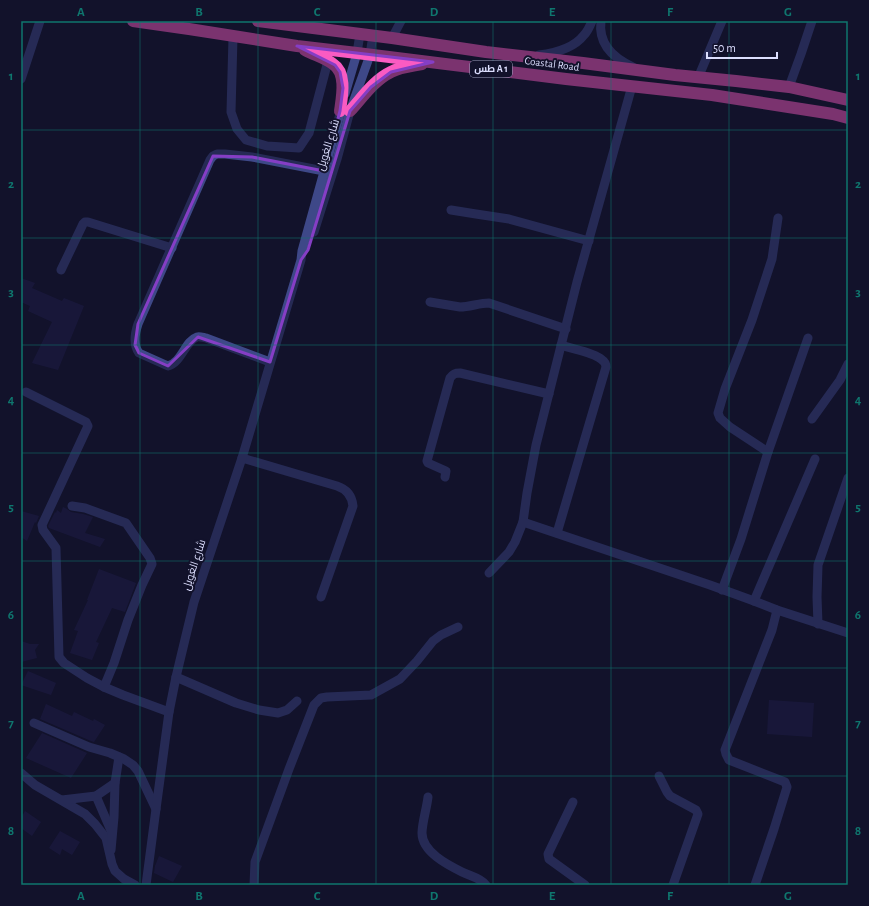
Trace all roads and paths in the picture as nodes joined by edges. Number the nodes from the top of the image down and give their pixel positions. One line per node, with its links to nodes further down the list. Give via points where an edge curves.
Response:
1 (40, 21): 22 (street)
2 (133, 21): 12 (highway, Coastal Road / طس A 1)
3 (258, 21): 9 (highway, Coastal Road / طس A 1)
4 (401, 21): 13 (street)
5 (592, 21): 17 (street, via 584,36 561,50)
6 (600, 21): 20 (street, via 601,37 606,46 623,62)
7 (722, 21): 21 (street)
8 (812, 21): 24 (street)
9 (280, 22): 10 (highway, Coastal Road / طس A 1)
10 (360, 34): 11 (highway, Coastal Road / طس A 1); 15 (street, شارع الغويل)
11 (373, 35): 13 (highway, Coastal Road / طس A 1); 16 (street, شارع الغويل)
12 (233, 37): 14 (highway, Coastal Road / طس A 1); 18 (street, via 231,112 237,129 246,140 267,146 299,148 308,133)
13 (392, 38): 17 (highway, Coastal Road / طس A 1)
14 (297, 46): 15 (highway, Coastal Road / طس A 1); 18 (highway)
15 (357, 53): 16 (highway, Coastal Road / طس A 1); 26 (street, شارع الغويل)
16 (370, 55): 19 (highway, Coastal Road / طس A 1); 26 (street, شارع الغويل)
17 (524, 56): 20 (highway, Coastal Road / طس A 1)
18 (328, 61): 26 (highway, via 340,72)
19 (433, 62): 23 (highway, Coastal Road / طس A 1); 26 (highway, via 391,72)
20 (644, 71): 21 (highway, Coastal Road / طس A 1)
21 (698, 78): 24 (highway, Coastal Road / طس A 1)
22 (21, 79)
23 (632, 86): 27 (highway, Coastal Road / طس A 1, via 712,95); 31 (street)
24 (789, 87): 25 (highway, Coastal Road / طس A 1)
25 (848, 100)
26 (345, 111): 28 (street, شارع الغويل); 33 (street, شارع الغويل, via 308,250)
27 (848, 118)
28 (324, 171): 32 (street, via 252,157 225,154 213,156); 33 (street, شارع الغويل)
29 (451, 210): 31 (street, via 509,219)
30 (778, 218): 44 (street, via 772,259 718,413 730,426)
31 (589, 241): 36 (street)
32 (172, 248): 34 (street, via 85,222); 39 (street, via 138,324 135,345 139,353 170,366 176,362 190,342 199,337)
33 (301, 260): 39 (street, شارع الغويل)
34 (61, 270)
35 (430, 302): 36 (street, via 460,307 489,303)
36 (566, 329): 38 (street)
37 (808, 338): 44 (street)
38 (561, 346): 42 (street); 51 (street, via 594,355 602,359 606,367)
39 (270, 362): 45 (street, شارع الغويل)
40 (848, 364): 43 (street, via 840,380)
41 (26, 392): 61 (street, via 86,422 88,426 42,525 56,548 59,657 86,678)
42 (549, 394): 47 (street, via 460,373 452,375 427,461 428,464 445,470); 50 (street, via 536,445)
43 (812, 419)
44 (768, 452): 53 (street)
45 (242, 458): 54 (street, via 342,487 351,498 353,506); 60 (street, شارع الغويل, via 194,602)
46 (815, 459): 55 (street)
47 (445, 477)
48 (848, 478): 57 (street, via 818,565)
49 (72, 506): 61 (street, via 126,523 152,561)
50 (523, 522): 51 (street); 52 (street, via 511,548)
51 (557, 533): 53 (street)
52 (488, 573)
53 (722, 590): 55 (street)
54 (321, 598)
55 (754, 601): 56 (street)
56 (777, 610): 57 (street); 82 (street, via 772,630 725,750 729,760 785,782 787,787)
57 (818, 624): 59 (street)
58 (458, 627): 78 (street, via 433,641 400,679 371,695 321,698 314,705 255,862)
59 (848, 633)
60 (176, 677): 62 (street, via 259,710 278,713); 63 (street, شارع الغويل)
61 (104, 687): 63 (street)
62 (297, 702)
63 (169, 712): 73 (street, شارع الغويل)
64 (34, 723): 65 (street)
65 (119, 757): 68 (street); 73 (street, via 138,771)
66 (21, 774): 71 (street)
67 (660, 776): 81 (street, via 670,796 696,810 698,814)
68 (115, 783): 69 (street); 74 (street)
69 (96, 796): 71 (street); 74 (street)
70 (428, 797): 79 (street, via 422,834 427,848 448,864 483,880)
71 (62, 800): 75 (street, via 85,814 95,824 106,838)
72 (573, 802): 80 (street, via 548,857)
73 (156, 809): 77 (street, شارع الغويل)
74 (113, 834): 75 (street)
75 (110, 857): 76 (street, via 115,871)
76 (135, 885)
77 (146, 885)
78 (254, 885)
79 (486, 885)
80 (584, 885)
81 (673, 885)
82 (755, 885)

